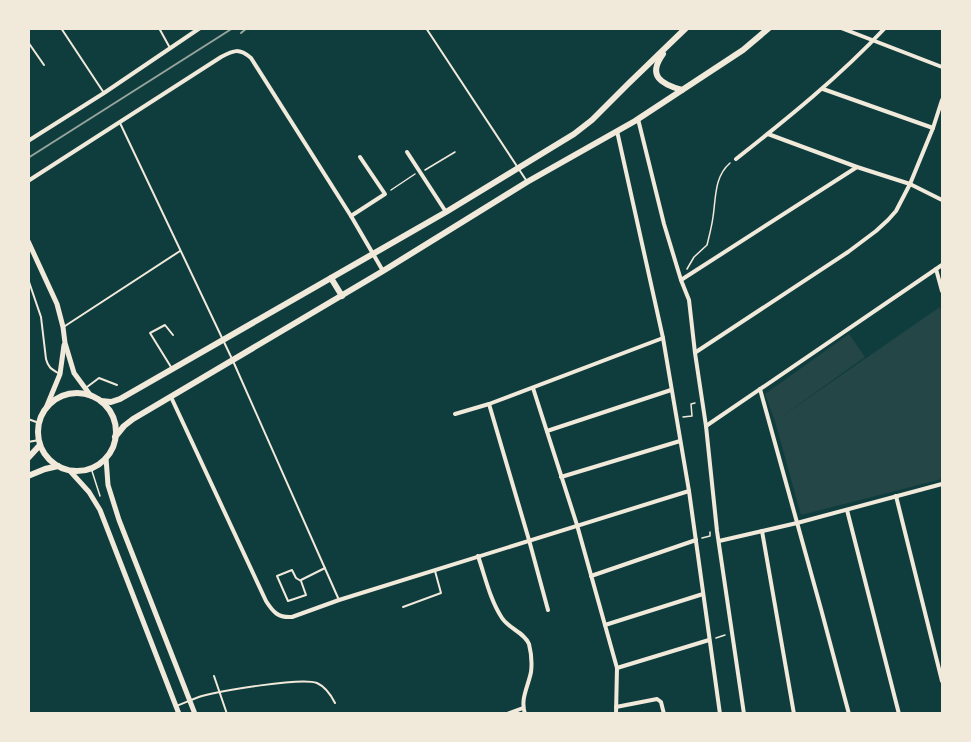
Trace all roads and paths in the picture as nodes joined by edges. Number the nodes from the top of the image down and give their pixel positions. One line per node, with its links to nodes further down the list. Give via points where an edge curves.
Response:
1 (61, 28): 17 (lane)
2 (159, 28): 12 (lane)
3 (200, 28): 12 (street)
4 (426, 28): 30 (lane)
5 (686, 28): 11 (main road)
6 (769, 28): 16 (main road)
7 (841, 28): 9 (street)
8 (885, 28): 9 (street)
9 (874, 40): 14 (street); 15 (street)
10 (28, 42): 13 (lane)
11 (672, 42): 16 (main road, via 659,59 656,73 668,86); 30 (main road, via 592,120)
12 (170, 48): 17 (street)
13 (44, 65)
14 (942, 67)
15 (823, 89): 21 (street); 23 (street)
16 (682, 90): 19 (main road)
17 (104, 93): 24 (street)
18 (942, 100): 21 (street)
19 (636, 120): 22 (main road); 47 (street)
20 (120, 123): 32 (street); 38 (street, via 229,52 245,53); 40 (lane)
21 (933, 128): 34 (street)
22 (617, 131): 33 (main road); 52 (street)
23 (768, 134): 28 (street); 29 (street)
24 (28, 141)
25 (406, 152): 31 (street)
26 (455, 152): 31 (path)
27 (360, 157): 35 (street)
28 (736, 159): 47 (path, via 726,167 716,188 707,246 694,257)
29 (857, 167): 34 (street); 47 (street)
30 (518, 168): 33 (lane); 37 (main road)
31 (420, 172): 35 (path); 37 (street)
32 (28, 181)
33 (527, 182): 44 (main road)
34 (910, 184): 36 (street); 55 (street, via 896,211 876,231)
35 (386, 194): 38 (street)
36 (942, 200)
37 (446, 212): 41 (main road)
38 (351, 216): 41 (street)
39 (28, 242): 50 (main road, via 52,292)
40 (180, 251): 50 (lane); 53 (lane)
41 (373, 254): 44 (street); 46 (main road)
42 (942, 265): 43 (street)
43 (936, 269): 48 (street); 62 (street)
44 (383, 271): 49 (main road)
45 (28, 279): 58 (lane, via 41,317 48,365)
46 (331, 279): 49 (main road); 53 (main road)
47 (681, 280): 55 (street, via 689,300)
48 (942, 291)
49 (342, 296): 56 (main road)
50 (63, 327): 54 (main road)
51 (173, 335): 57 (lane, via 165,325 150,333)
52 (663, 338): 61 (street); 63 (street)
53 (223, 341): 56 (lane); 57 (main road)
54 (65, 344): 58 (main road); 60 (main road, via 74,373)
55 (695, 353): 67 (street)
56 (233, 361): 65 (main road); 98 (lane)
57 (172, 370): 66 (main road, via 120,399)
58 (60, 374): 69 (main road)
59 (117, 385): 60 (lane, via 99,378)
60 (84, 388): 64 (main road)
61 (533, 388): 68 (street); 75 (street)
62 (760, 389): 74 (street); 90 (street)
63 (671, 390): 75 (street); 77 (street)
64 (91, 396): 66 (main road); 69 (main road, via 72,393)
65 (171, 397): 76 (main road, via 133,419); 103 (street, via 270,608 279,616 292,617)
66 (100, 401): 76 (main road, via 113,417)
67 (702, 401): 71 (path, via 691,404 692,416); 74 (street)
68 (489, 404): 70 (street); 94 (street)
69 (46, 408): 73 (main road)
70 (455, 414)
71 (683, 417)
72 (28, 419): 73 (lane)
73 (39, 423): 79 (main road)
74 (706, 426): 96 (street)
75 (548, 431): 85 (street)
76 (116, 437): 81 (main road)
77 (680, 441): 85 (street); 87 (street)
78 (28, 442): 79 (lane)
79 (39, 442): 80 (main road); 82 (main road, via 44,454)
80 (28, 458)
81 (106, 458): 83 (main road, via 92,468); 113 (main road, via 108,485 116,510)
82 (58, 466): 83 (main road); 84 (main road)
83 (70, 471): 115 (main road, via 100,510)
84 (28, 476)
85 (561, 477): 91 (street)
86 (942, 484): 88 (street)
87 (689, 491): 91 (street); 95 (street)
88 (896, 496): 89 (street); 111 (street)
89 (847, 510): 90 (street); 128 (street)
90 (797, 523): 92 (street); 127 (street)
91 (577, 525): 94 (street); 100 (street)
92 (762, 531): 96 (street); 126 (street)
93 (710, 532): 95 (path, via 710,536)
94 (530, 540): 97 (street); 105 (street)
95 (696, 540): 100 (street); 102 (street)
96 (718, 542): 107 (street)
97 (478, 556): 99 (street); 117 (street, via 497,610 529,645 531,673 523,698)
98 (325, 568): 101 (lane); 103 (lane)
99 (434, 570): 103 (street); 104 (lane, via 441,593)
100 (591, 576): 106 (street)
101 (301, 581): 101 (lane, via 306,595 288,601 277,576 291,570)
102 (703, 594): 106 (street); 108 (street)
103 (339, 600)
104 (404, 607)
105 (548, 610)
106 (605, 626): 109 (street)
107 (732, 632): 108 (path); 125 (street)
108 (709, 640): 109 (street); 124 (street)
109 (616, 668): 116 (street)
110 (214, 676): 112 (lane)
111 (942, 681)
112 (220, 692): 113 (lane); 114 (lane, via 314,682 326,689); 120 (lane)
113 (190, 700): 115 (lane); 119 (main road)
114 (335, 703)
115 (176, 706): 118 (main road)
116 (616, 708): 122 (street); 123 (street, via 653,700 661,702)
117 (524, 711): 121 (street)
118 (179, 714)
119 (195, 714)
120 (227, 714)
121 (507, 714)
122 (616, 714)
123 (664, 714)
124 (720, 714)
125 (744, 714)
126 (794, 714)
127 (849, 714)
128 (900, 714)

